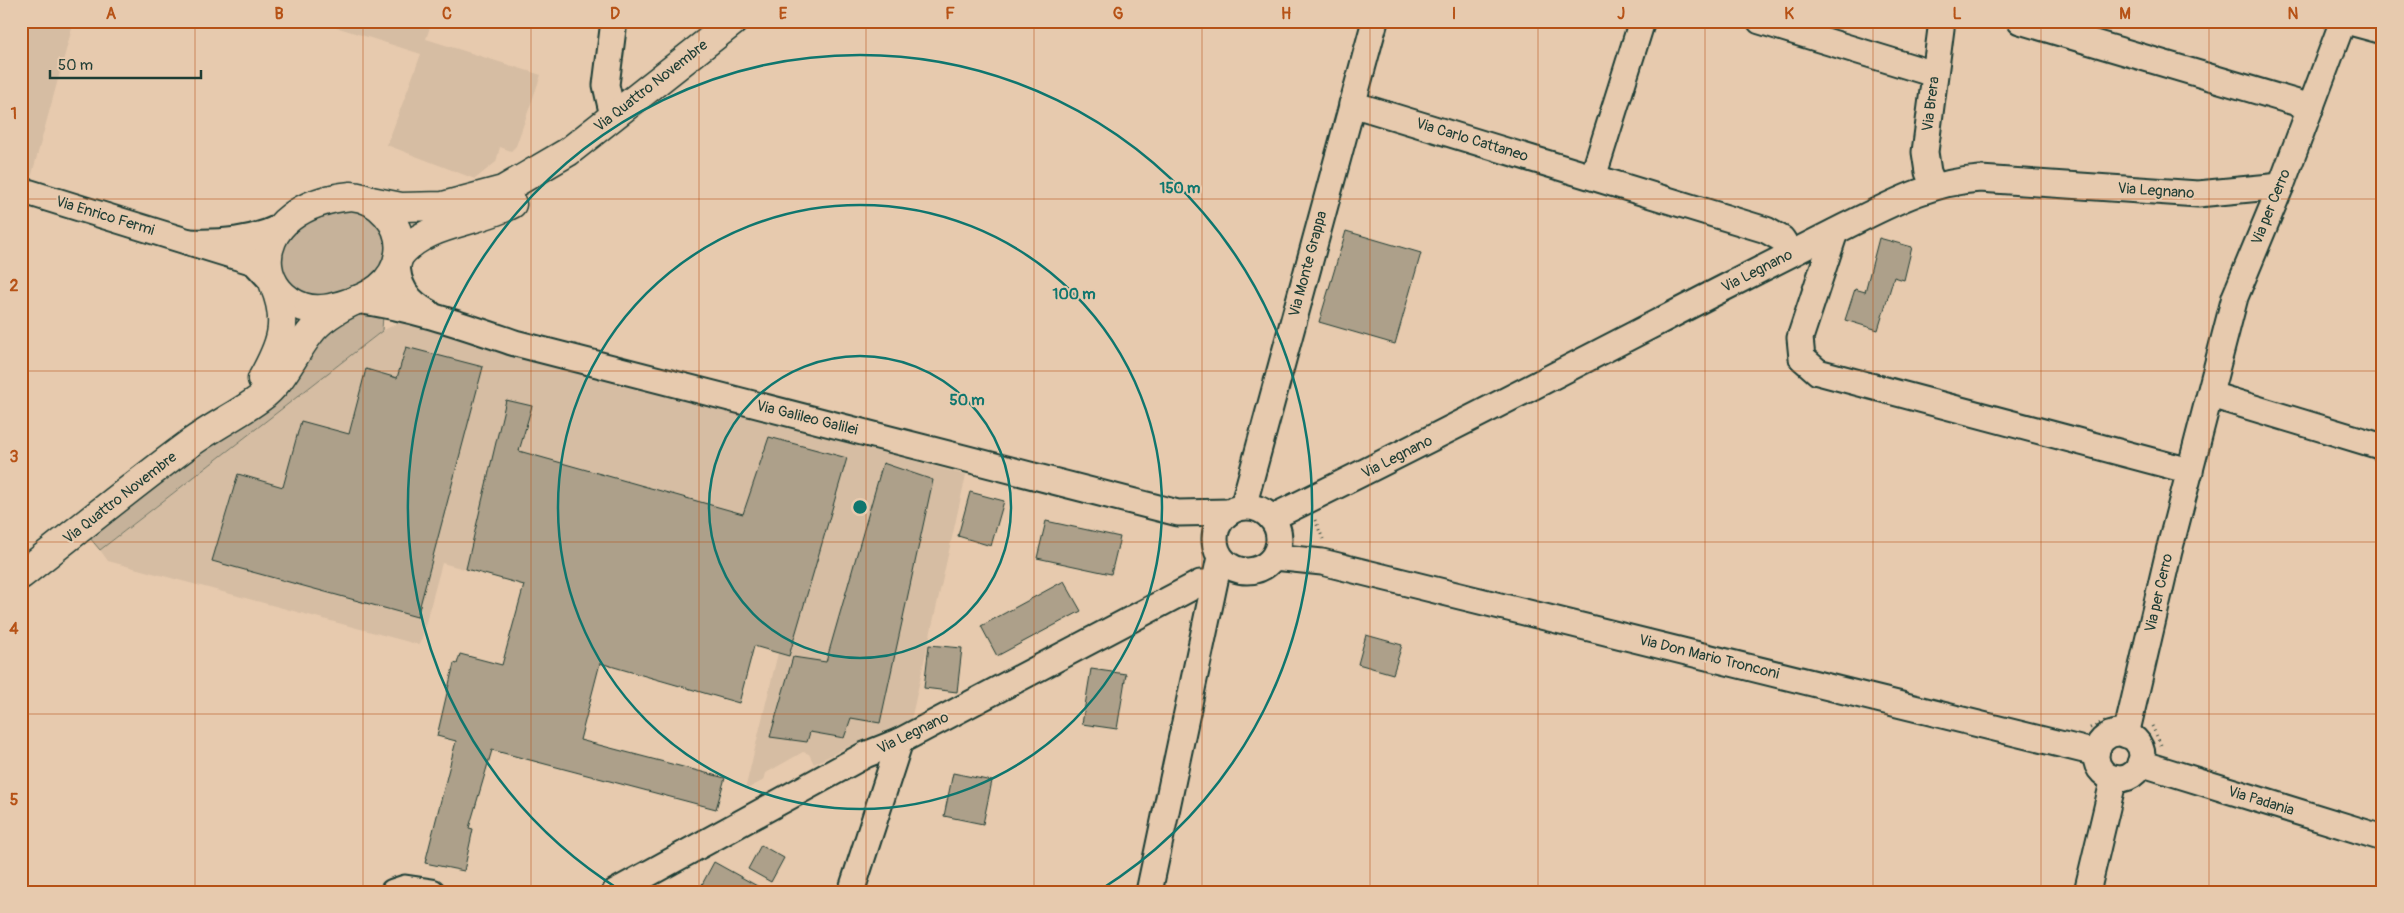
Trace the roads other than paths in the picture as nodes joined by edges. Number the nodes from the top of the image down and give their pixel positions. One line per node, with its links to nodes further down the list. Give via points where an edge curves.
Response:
1 (614, 21): 13 (street, via 606,85)
2 (734, 21): 13 (main road, Via Quattro Novembre)
3 (1375, 21): 11 (street, Via Monte Grappa)
4 (1642, 21): 15 (street)
5 (1760, 21): 10 (street)
6 (1942, 21): 10 (street, Via Brera)
7 (2020, 21): 12 (street)
8 (2344, 21): 9 (street); 12 (street, Via per Cerro)
9 (2383, 31)
10 (1934, 74): 16 (street, Via Brera, via 1925,152)
11 (1352, 104): 15 (street, Via Carlo Cattaneo); 32 (street, Via Monte Grappa)
12 (2311, 107): 17 (street, Via per Cerro)
13 (613, 116): 14 (main road, Via Quattro Novembre)
14 (568, 152): 19 (main road, Via Quattro Novembre, via 503,190 466,201 443,206 408,207); 24 (main road, Via Quattro Novembre, via 545,178 509,205 427,234 406,247)
15 (1593, 177): 23 (street, Via Carlo Cattaneo, via 1766,230 1782,239)
16 (1934, 186): 17 (street, Via Legnano, via 1980,179 2198,194); 21 (street, Via Legnano)
17 (2281, 186): 28 (street, Via per Cerro, via 2235,297)
18 (21, 190): 22 (street, Via Enrico Fermi)
19 (370, 201): 20 (main road, via 351,196 331,198 291,217); 24 (main road, via 383,210 397,228)
20 (281, 227): 22 (street, Via Enrico Fermi, via 237,241); 25 (main road, via 274,234 267,256)
21 (1835, 232): 23 (street, Via Legnano); 31 (street, via 1800,338 1802,358 1818,372)
22 (189, 242): 25 (street, Via Enrico Fermi, via 254,262)
23 (1791, 253): 34 (street, Via Legnano, via 1357,477)
24 (398, 259): 26 (main road, via 393,272 379,288); 27 (street, Via Galileo Galilei, via 399,282 404,292 419,307)
25 (273, 283): 26 (main road, via 288,300 310,309 335,308); 29 (main road, Via Quattro Novembre, via 283,322 280,346 260,382)
26 (356, 300): 27 (street, Via Galileo Galilei); 29 (main road, Via Quattro Novembre, via 339,308 314,328 276,384 265,394)
27 (438, 317): 33 (street, Via Galileo Galilei, via 515,343)
28 (2211, 395): 30 (street); 31 (street, Via per Cerro)
29 (219, 423): 38 (main road, Via Quattro Novembre)
30 (2383, 447)
31 (2190, 471): 40 (street, Via per Cerro, via 2168,551)
32 (1236, 510): 33 (street, Via Galileo Galilei); 34 (street, via 1258,509); 35 (street, via 1216,529)
33 (1178, 513): 35 (street, Via Galileo Galilei)
34 (1274, 525): 36 (street, via 1279,541); 37 (street, Via Don Mario Tronconi)
35 (1218, 548): 36 (street, via 1227,564 1247,571 1266,564); 39 (street)
36 (1274, 556): 37 (street, Via Don Mario Tronconi)
37 (1322, 562): 42 (street, Via Don Mario Tronconi)
38 (21, 574)
39 (1213, 583): 41 (street, Via Legnano, via 1200,583); 50 (street)
40 (2126, 735): 42 (street, via 2107,737); 43 (street, via 2137,743)
41 (900, 741): 48 (street, Via Legnano, via 865,755); 49 (street)
42 (2096, 753): 44 (street, via 2102,772)
43 (2140, 763): 44 (street, via 2133,774); 45 (street, Via Padania)
44 (2114, 778): 51 (street)
45 (2383, 838)
46 (393, 892): 47 (street, via 405,888)
47 (432, 892)
48 (615, 892)
49 (851, 892)
50 (1149, 892)
51 (2087, 892)

